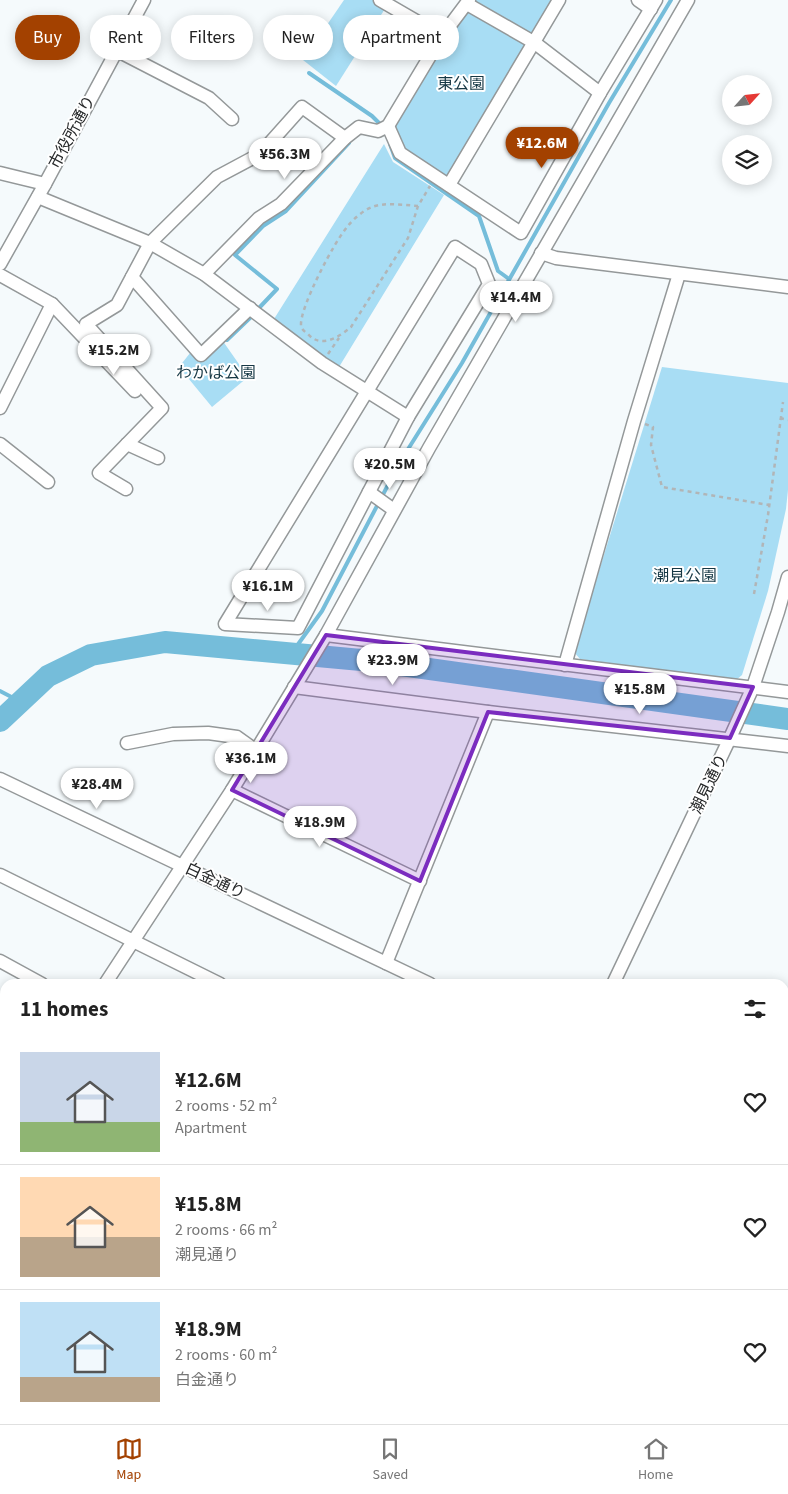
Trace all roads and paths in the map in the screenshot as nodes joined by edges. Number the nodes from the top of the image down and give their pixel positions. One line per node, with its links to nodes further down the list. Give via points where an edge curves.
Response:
1 (144, 0): 8 (street, 市役所通り)
2 (559, 0): 11 (street)
3 (638, 0): 7 (street)
4 (688, 0): 26 (street)
5 (386, 1): 9 (street)
6 (468, 2): 10 (street); 11 (street)
7 (654, 4): 15 (street)
8 (136, 15)
9 (408, 15)
10 (458, 15)
11 (535, 43): 15 (street); 21 (street)
12 (111, 60): 20 (street, 市役所通り)
13 (136, 60): 16 (street, via 210,98)
14 (428, 60): 17 (street)
15 (600, 93): 21 (street, via 521,233)
16 (232, 119)
17 (388, 126): 18 (street, via 378,131 359,127); 21 (street, via 400,153)
18 (345, 138): 25 (street, via 302,107 260,154 217,177); 28 (street, via 281,204 259,218)
19 (0, 173): 20 (street)
20 (45, 184): 23 (street, 市役所通り)
21 (449, 185)
22 (426, 192): 24 (path)
23 (38, 197): 25 (street); 27 (street, 市役所通り)
24 (418, 206): 35 (path, via 408,238 351,327); 35 (path, via 371,207 348,225 336,243 306,303 301,325 311,338 321,342)
25 (150, 244): 28 (street); 31 (street)
26 (540, 253): 29 (street, via 556,258); 52 (street)
27 (0, 264)
28 (204, 274): 34 (street)
29 (679, 274): 32 (street); 44 (street)
30 (0, 275): 33 (street)
31 (132, 277): 34 (street, via 201,355); 40 (street, via 117,305 86,324 162,408)
32 (788, 288)
33 (52, 304): 39 (street); 40 (street)
34 (250, 308): 36 (street)
35 (339, 336): 36 (path)
36 (322, 363): 37 (street)
37 (366, 390): 41 (street); 41 (street, via 455,247 481,264 489,284); 50 (street, via 225,624 298,628)
38 (783, 402): 42 (path)
39 (0, 408)
40 (156, 414): 46 (street)
41 (408, 417): 50 (street)
42 (780, 418): 43 (path); 51 (path)
43 (788, 420)
44 (634, 421): 51 (path, via 653,427 651,445 662,486); 56 (street)
45 (0, 444): 48 (street)
46 (127, 444): 47 (street); 49 (street, via 99,473)
47 (158, 458)
48 (48, 482)
49 (126, 489)
50 (369, 492): 52 (street)
51 (769, 505): 54 (path)
52 (394, 510): 55 (street)
53 (788, 577): 58 (street, 潮見通り)
54 (754, 594)
55 (326, 635): 56 (street); 57 (street)
56 (565, 665): 58 (street)
57 (294, 687): 60 (street); 64 (street)
58 (753, 688): 59 (street); 61 (street, 潮見通り)
59 (788, 692)
60 (488, 712): 61 (street); 69 (street)
61 (730, 738): 63 (street); 77 (street, 潮見通り)
62 (127, 743): 64 (street, via 172,734 208,733 237,737)
63 (788, 746)
64 (255, 750): 66 (street)
65 (0, 779): 67 (street, 白金通り)
66 (232, 790): 67 (street); 69 (street)
67 (181, 865): 70 (street); 72 (street, 白金通り)
68 (0, 875): 70 (street)
69 (420, 881): 72 (street)
70 (132, 940): 74 (street); 75 (street)
71 (0, 961): 73 (street)
72 (386, 963): 76 (street, 白金通り)
73 (33, 979)
74 (108, 979)
75 (210, 979)
76 (420, 979)
77 (615, 979)

